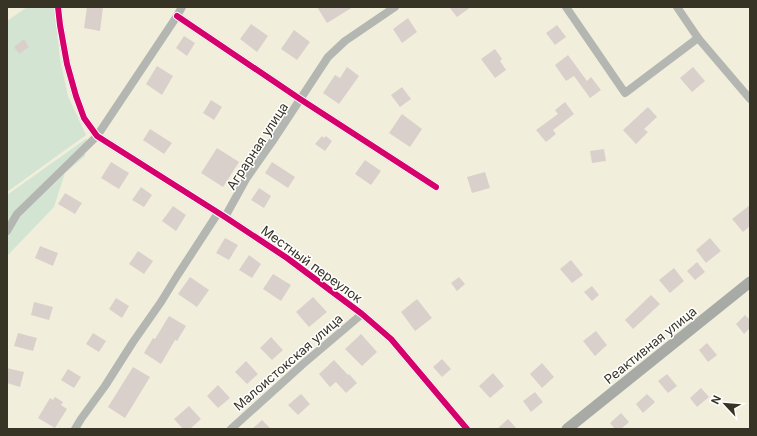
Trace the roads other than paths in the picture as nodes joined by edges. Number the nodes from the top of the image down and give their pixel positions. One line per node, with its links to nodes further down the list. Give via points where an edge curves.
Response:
1 (58, 7): 10 (street, via 67,64 76,96 84,118)
2 (182, 7): 6 (street)
3 (395, 7): 8 (street, Аграрная улица, via 345,41 328,57)
4 (566, 7): 7 (street, via 625,93)
5 (677, 7): 7 (street)
6 (177, 16): 8 (street); 10 (street)
7 (698, 38): 9 (street)
8 (300, 99): 11 (street); 12 (street, Аграрная улица)
9 (750, 99)
10 (97, 136): 12 (street, Местный переулок); 13 (street, via 17,214)
11 (436, 187)
12 (222, 215): 15 (street, Местный переулок, via 287,258); 16 (street, Аграрная улица, via 177,276)
13 (7, 231)
14 (750, 282): 19 (main road, Реактивная улица)
15 (362, 314): 17 (street, Малоистокская улица); 18 (street, Местный переулок, via 391,339)
16 (75, 429)
17 (231, 429)
18 (467, 429)
19 (567, 429)

